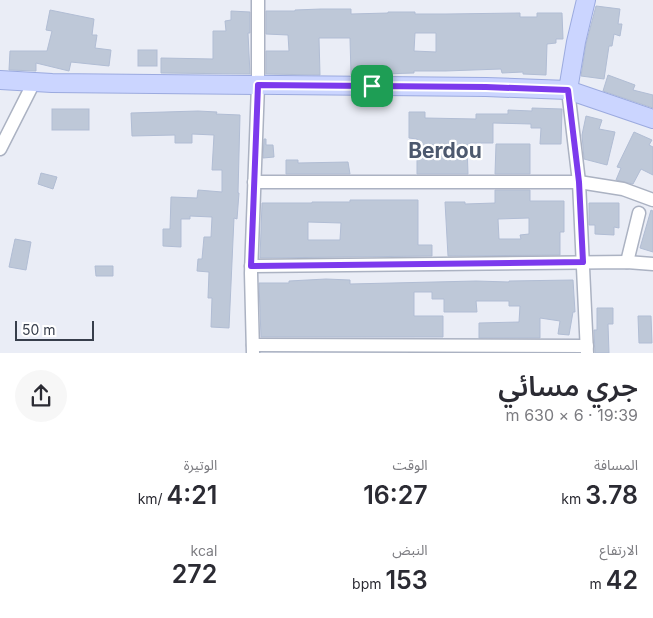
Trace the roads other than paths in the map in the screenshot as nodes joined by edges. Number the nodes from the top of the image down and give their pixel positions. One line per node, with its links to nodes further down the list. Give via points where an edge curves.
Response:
1 (258, 0): 5 (street)
2 (586, 0): 6 (main road)
3 (0, 80): 4 (main road)
4 (34, 82): 5 (main road); 8 (street)
5 (258, 85): 6 (main road); 9 (street)
6 (568, 90): 7 (main road); 10 (street)
7 (653, 118)
8 (0, 149)
9 (254, 182): 10 (street); 16 (street)
10 (579, 182): 11 (street, via 623,189); 13 (street)
11 (653, 200)
12 (640, 213): 14 (street)
13 (583, 262): 14 (street); 16 (street); 18 (street)
14 (627, 262): 15 (street)
15 (653, 264)
16 (251, 266): 17 (street)
17 (253, 349): 18 (street)
18 (587, 350)

